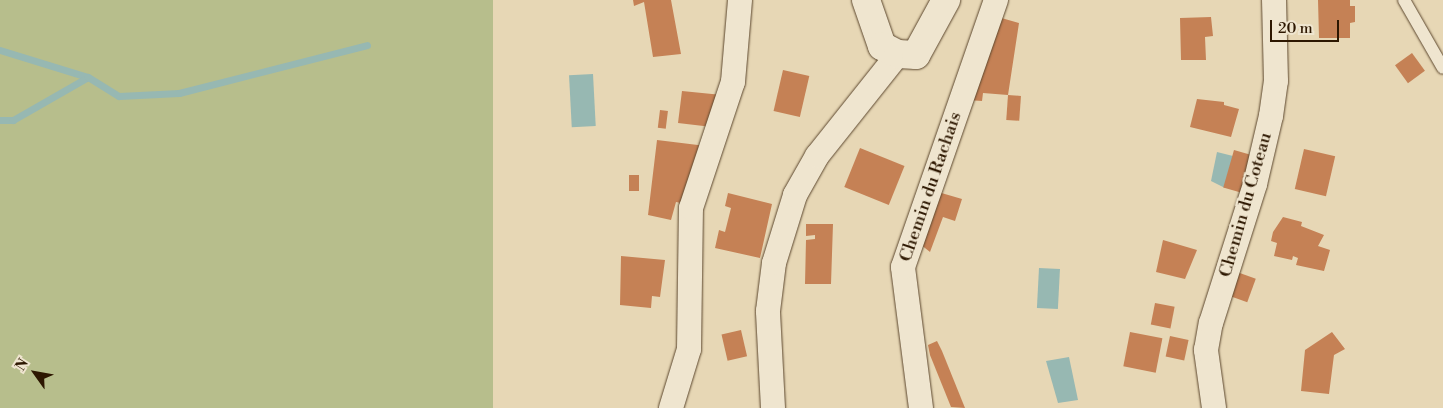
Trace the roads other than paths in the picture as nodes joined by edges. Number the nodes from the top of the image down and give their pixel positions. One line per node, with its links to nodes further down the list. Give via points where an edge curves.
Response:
1 (740, 0): 10 (street, via 733,82 691,208 689,349)
2 (866, 0): 7 (street, via 882,46)
3 (946, 0): 7 (street, via 916,54)
4 (996, 0): 9 (street, Chemin du Rachais, via 903,267)
5 (1274, 0): 12 (street, Chemin du Coteau, via 1276,81 1271,116 1255,184 1211,322 1206,350)
6 (1404, 0): 8 (lane)
7 (898, 54): 11 (street, via 817,156 795,195 774,263 768,311)
8 (1443, 68)
9 (921, 407)
10 (671, 408)
11 (773, 408)
12 (1214, 408)

